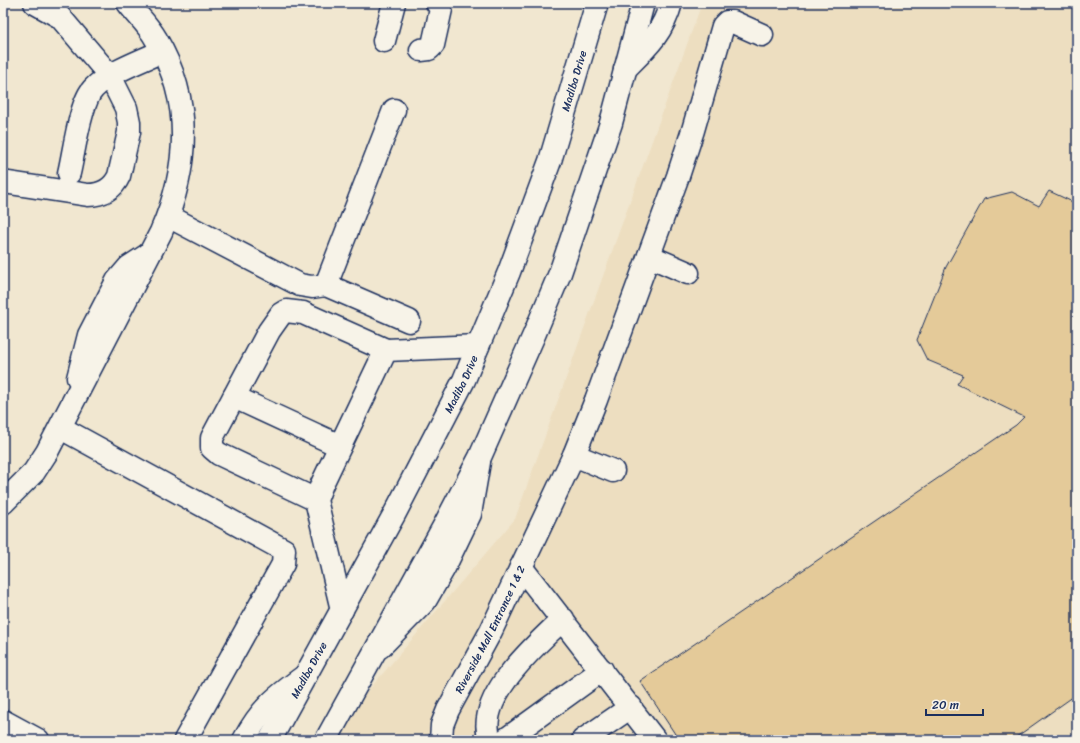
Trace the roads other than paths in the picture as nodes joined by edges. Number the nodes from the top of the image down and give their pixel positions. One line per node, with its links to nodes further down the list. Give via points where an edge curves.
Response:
1 (35, 3): 13 (main road, via 60,18)
2 (128, 3): 11 (main road, via 156,39)
3 (394, 3): 9 (main road)
4 (437, 3): 10 (main road, via 441,9 433,45 429,49)
5 (597, 3): 22 (main road, Madiba Drive, via 550,160 509,272)
6 (643, 3): 12 (main road)
7 (671, 3): 12 (main road, via 664,24 654,39)
8 (762, 36): 18 (main road, Riverside Mall Entrance 1 & 2, via 733,22 727,22 724,26 693,130)
9 (384, 41)
10 (421, 50)
11 (162, 51): 13 (main road); 17 (main road, via 176,84 183,132 180,179)
12 (625, 69): 42 (main road, via 611,123 560,273 480,457)
13 (110, 76): 15 (main road, via 93,88 85,102); 16 (main road, via 126,108 129,122 121,170 111,188 96,195 88,195)
14 (394, 110): 20 (main road)
15 (69, 173)
16 (3, 182)
17 (168, 216): 20 (main road, via 300,285); 25 (main road)
18 (649, 256): 19 (main road); 27 (main road, Riverside Mall Entrance 1 & 2)
19 (688, 273)
20 (326, 285): 21 (main road)
21 (409, 321)
22 (478, 346): 23 (main road); 32 (main road, Madiba Drive, via 432,444)
23 (386, 350): 24 (main road, via 303,313 286,311 276,319); 26 (main road)
24 (234, 397): 26 (main road); 29 (main road, via 212,438 213,450)
25 (61, 428): 30 (main road, via 34,472); 39 (main road, via 284,550 283,564)
26 (340, 446): 29 (main road)
27 (574, 455): 28 (main road); 31 (main road, Riverside Mall Entrance 1 & 2)
28 (613, 471)
29 (316, 500): 32 (main road)
30 (3, 503)
31 (521, 567): 33 (main road); 43 (main road, Riverside Mall Entrance 1 & 2, via 491,631 448,710 442,725)
32 (342, 610): 35 (main road, Madiba Drive)
33 (563, 619): 34 (main road); 44 (main road, via 520,663 498,692 487,726)
34 (602, 670): 36 (main road); 45 (main road)
35 (306, 675): 40 (main road, via 268,704 253,722); 41 (main road, Madiba Drive)
36 (631, 707): 46 (main road); 47 (main road)
37 (3, 721): 38 (main road)
38 (38, 740)
39 (186, 740)
40 (244, 740)
41 (270, 740)
42 (326, 740)
43 (441, 740)
44 (490, 740)
45 (505, 740)
46 (583, 740)
47 (655, 740)

